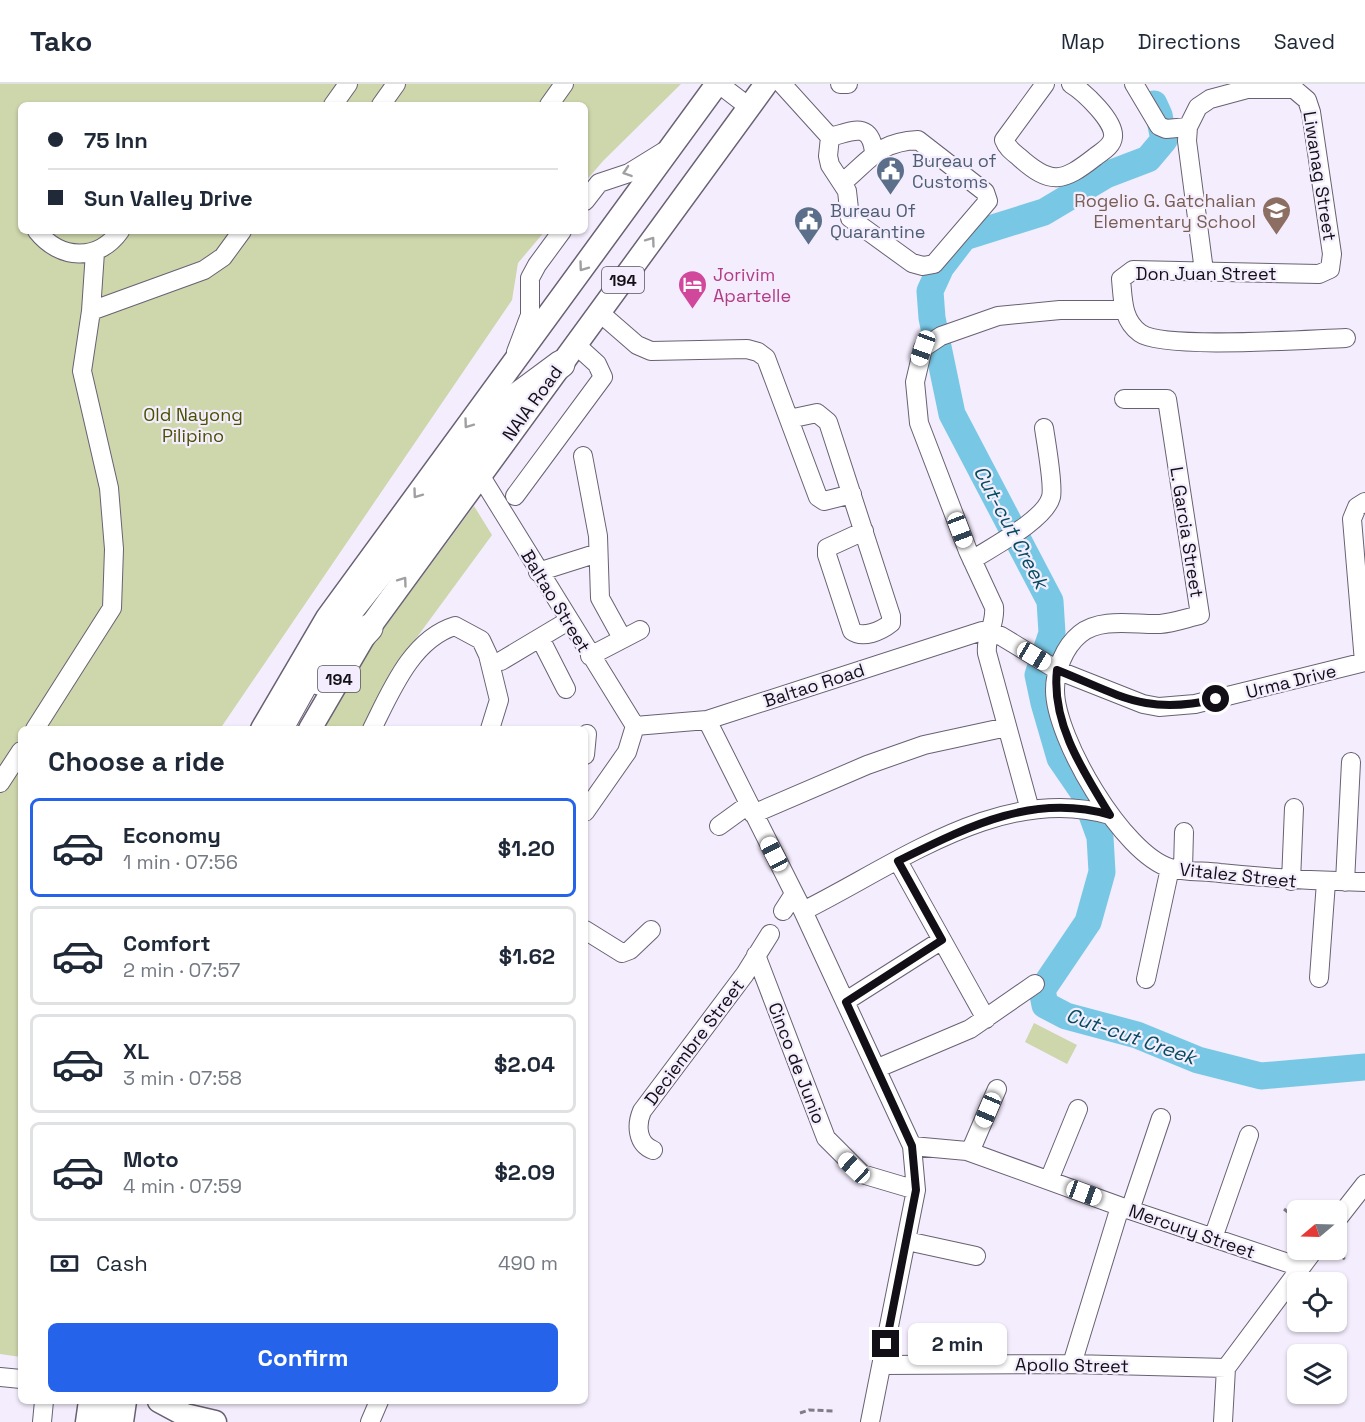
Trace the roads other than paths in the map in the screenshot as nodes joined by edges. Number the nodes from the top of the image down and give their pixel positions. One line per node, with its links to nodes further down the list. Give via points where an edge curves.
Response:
1 (348, 84): 12 (street)
2 (396, 84): 13 (street)
3 (564, 84): 14 (street)
4 (718, 84): 15 (street); 18 (main road, 194)
5 (766, 84): 15 (main road, NAIA Road / 194)
6 (782, 84): 17 (street)
7 (840, 84): 8 (street)
8 (848, 84)
9 (1045, 84): 10 (street, via 1004,140 1029,166 1059,178 1072,176 1111,144 1113,136 1100,110)
10 (1071, 84)
11 (1134, 84): 16 (street, via 1163,128)
12 (335, 102)
13 (383, 102)
14 (551, 102)
15 (749, 107): 31 (main road, NAIA Road / 194, one-way to 15)
16 (1188, 127): 27 (street, Liwanag Street, via 1198,107 1210,99 1247,89 1294,89 1307,100 1332,254); 28 (street)
17 (830, 137): 19 (street, via 864,131); 20 (street, via 830,165)
18 (672, 146): 21 (street, one-way to 21, via 644,165 599,183); 34 (main road, 194, one-way to 34)
19 (874, 152): 20 (street); 20 (street, via 918,140 985,192 987,205 934,264 923,266 912,263 855,224)
20 (842, 183)
21 (588, 197)
22 (40, 234): 26 (street, via 65,253)
23 (118, 234): 26 (street)
24 (241, 234): 30 (street, via 223,257 204,270)
25 (560, 234): 34 (street, via 530,278 530,315)
26 (95, 252): 30 (street)
27 (1330, 269): 28 (street, Don Juan Street, via 1319,273)
28 (1204, 271): 29 (street, Don Juan Street, via 1126,273 1121,279)
29 (1124, 310): 32 (street, via 1132,326 1151,339 1218,343); 45 (street, via 1060,310 998,316 934,340 917,364 914,400 919,423)
30 (91, 311): 59 (street, via 82,371 109,488 114,549 112,608)
31 (599, 312): 33 (main road, NAIA Road / 194); 36 (street, via 637,345 651,351 758,352 766,358)
32 (1346, 338)
33 (568, 354): 39 (main road, NAIA Road / 194); 41 (street, via 597,364 603,377); 61 (highway, via 507,404 442,494 334,630)
34 (510, 367): 60 (main road, 194, one-way to 60, via 327,618)
35 (1124, 399): 56 (street, L. Garcia Street, via 1167,399 1200,615 1161,624 1101,625 1084,631)
36 (789, 419): 40 (street, via 817,413 824,416); 40 (street, via 818,497 824,501)
37 (1044, 428): 45 (street, via 1052,496 1045,509)
38 (583, 456): 44 (street)
39 (480, 475): 46 (street, Baltao Street); 48 (main road, NAIA Road / 194, one-way to 39)
40 (852, 494): 43 (street)
41 (515, 496)
42 (1365, 502): 55 (street, via 1357,507 1352,519)
43 (864, 531): 43 (street, via 827,548 852,631 863,635 891,624)
44 (598, 553): 46 (street); 52 (street, via 600,598)
45 (972, 560): 50 (street, via 994,607)
46 (538, 572): 47 (street, Baltao Street)
47 (568, 621): 51 (street); 53 (street, Baltao Street)
48 (369, 628): 62 (highway, via 314,692); 63 (main road, NAIA Road / 194)
49 (640, 630): 52 (street)
50 (990, 631): 56 (street, Urma Drive); 58 (street, Baltao Road); 67 (street, via 987,653)
51 (540, 638): 54 (street); 57 (street)
52 (622, 638): 53 (street)
53 (590, 656): 66 (street, Baltao Street)
54 (501, 661)
55 (1365, 662): 56 (street, Urma Drive, via 1178,707 1143,704)
56 (1046, 663): 75 (street, Vitalez Street)
57 (566, 689)
58 (706, 720): 66 (street, Baltao Road); 73 (street)
59 (37, 726)
60 (264, 726)
61 (281, 726)
62 (296, 726)
63 (312, 726)
64 (374, 726): 65 (street, via 404,670 427,639 455,626 481,640 488,655 499,700)
65 (491, 726)
66 (634, 726): 71 (street, via 627,752)
67 (1007, 727): 73 (street, via 924,745); 74 (street)
68 (18, 756): 70 (street)
69 (1351, 762): 82 (street)
70 (0, 783)
71 (588, 808)
72 (1294, 808): 80 (street)
73 (751, 809): 76 (street); 84 (street)
74 (1030, 810): 75 (street); 78 (street, via 979,822)
75 (1094, 811): 79 (street, Vitalez Street, via 1143,851)
76 (719, 826)
77 (1184, 832): 79 (street)
78 (898, 861): 86 (street); 90 (street)
79 (1177, 868): 80 (street, Vitalez Street); 93 (street)
80 (1291, 881): 81 (street, Vitalez Street)
81 (1326, 882): 82 (street, Vitalez Street); 92 (street)
82 (1346, 882): 83 (street, Vitalez Street)
83 (1365, 882)
84 (794, 894): 85 (street); 86 (street)
85 (783, 911)
86 (803, 911): 95 (street)
87 (651, 930): 88 (street, via 622,953)
88 (588, 932)
89 (770, 934): 91 (street, Deciembre Street)
90 (942, 940): 95 (street); 96 (street)
91 (756, 955): 103 (street, Deciembre Street, via 642,1111 639,1133 644,1144); 107 (street, Cinco de Junio, via 826,1138 862,1174)
92 (1319, 978)
93 (1146, 979)
94 (1035, 984): 96 (street)
95 (846, 1002): 97 (street)
96 (986, 1019): 97 (street, via 941,1043)
97 (878, 1068): 102 (street)
98 (997, 1089): 104 (street)
99 (1078, 1109): 105 (street)
100 (1161, 1118): 109 (street)
101 (1250, 1135): 110 (street)
102 (912, 1146): 104 (street, Mercury Street); 107 (street)
103 (653, 1150)
104 (970, 1152): 105 (street, Mercury Street)
105 (1049, 1180): 109 (street, Mercury Street)
106 (1365, 1184): 108 (street)
107 (916, 1190): 111 (street)
108 (1347, 1207)
109 (1125, 1208): 110 (street, Mercury Street); 115 (street)
110 (1213, 1238): 114 (street, Mercury Street)
111 (907, 1241): 112 (street); 116 (street)
112 (976, 1256)
113 (1306, 1260): 114 (street)
114 (1300, 1267): 117 (street)
115 (1072, 1364): 116 (street, Apollo Street); 117 (street, Apollo Street)
116 (882, 1365): 132 (street)
117 (1226, 1368): 133 (street)
118 (0, 1377): 119 (street)
119 (18, 1379)
120 (44, 1404): 126 (street)
121 (90, 1404): 127 (main road)
122 (110, 1404): 128 (highway)
123 (125, 1404): 129 (main road)
124 (165, 1404): 130 (main road, via 185,1415)
125 (379, 1404): 131 (street)
126 (42, 1422)
127 (87, 1422)
128 (107, 1422)
129 (122, 1422)
130 (215, 1422)
131 (370, 1422)
132 (870, 1422)
133 (1223, 1422)

